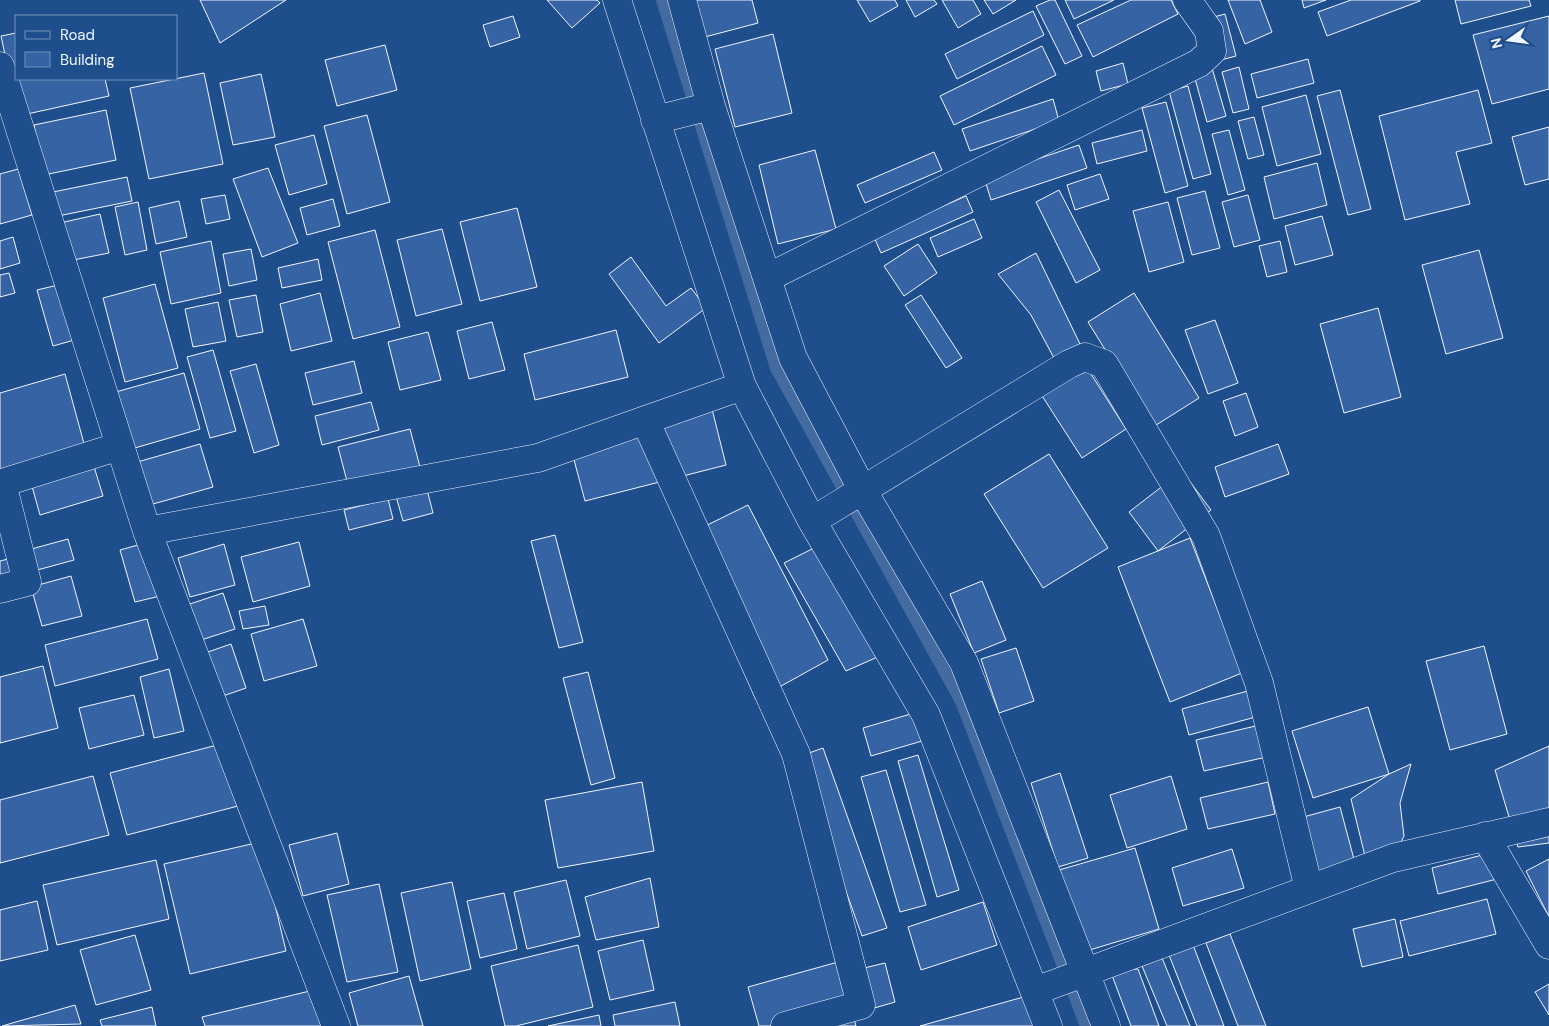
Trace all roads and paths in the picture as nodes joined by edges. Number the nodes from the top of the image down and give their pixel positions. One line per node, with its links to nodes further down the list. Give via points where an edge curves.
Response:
1 (617, 0): 6 (street)
2 (682, 0): 5 (street)
3 (1187, 0): 7 (street, via 1209,31 1212,51 1199,63)
4 (0, 66): 10 (street)
5 (711, 106): 6 (street); 7 (street)
6 (655, 120): 8 (street)
7 (767, 278): 11 (street, via 793,358)
8 (742, 386): 9 (street); 12 (street)
9 (645, 420): 13 (street, via 538,458); 22 (street, via 796,754 861,1004)
10 (120, 446): 13 (street); 14 (street, via 2,483 27,582)
11 (863, 491): 12 (street); 17 (street, via 1070,364 1085,357 1104,364 1206,536 1259,684); 19 (street, via 964,663)
12 (812, 521): 20 (street, via 926,715)
13 (147, 531): 21 (street)
14 (0, 589)
15 (1549, 822): 16 (street)
16 (1485, 836): 17 (street, via 1393,858); 18 (street)
17 (1309, 889): 19 (street)
18 (1549, 945)
19 (1086, 973): 20 (street); 24 (street)
20 (1035, 991): 23 (street)
21 (336, 1026)
22 (785, 1026)
23 (1048, 1026)
24 (1106, 1026)

